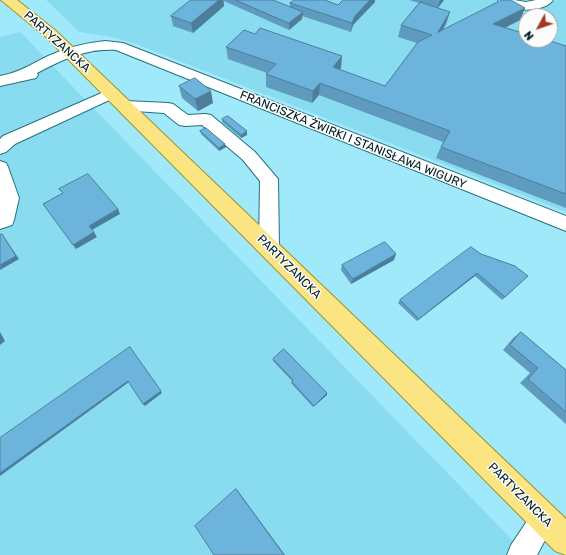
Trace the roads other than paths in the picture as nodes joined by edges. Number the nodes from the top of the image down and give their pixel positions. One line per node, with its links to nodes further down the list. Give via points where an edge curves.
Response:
1 (8, 0): 4 (main road, PARTYZANCKA)
2 (504, 0): 3 (street, via 524,7)
3 (547, 0)
4 (75, 57): 5 (street, FRANCISZKA ŻWIRKI I STANISŁAWA WIGURY, via 66,68); 6 (main road, PARTYZANCKA); 10 (street, FRANCISZKA ŻWIRKI I STANISŁAWA WIGURY, via 117,53 140,55)
5 (0, 81)
6 (120, 100): 7 (street, via 9,140); 11 (main road, PARTYZANCKA); 11 (street, via 168,108 184,121 201,119 249,156 269,179)
7 (0, 148)
8 (0, 167): 9 (street, via 10,198 5,220)
9 (0, 222)
10 (566, 224)
11 (269, 248): 12 (main road, PARTYZANCKA)
12 (544, 518): 13 (main road, PARTYZANCKA); 14 (street)
13 (566, 540)
14 (521, 555)

